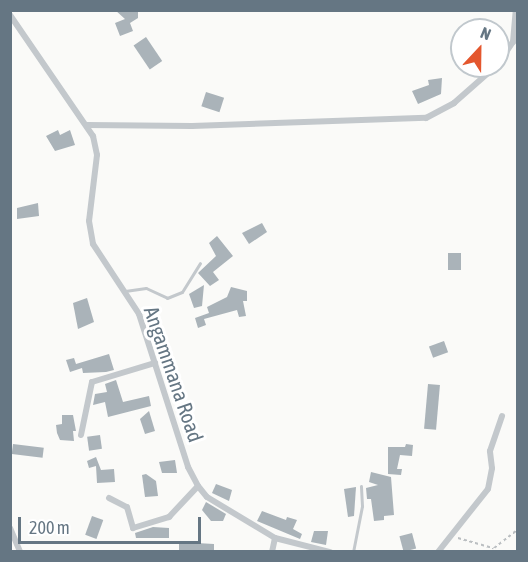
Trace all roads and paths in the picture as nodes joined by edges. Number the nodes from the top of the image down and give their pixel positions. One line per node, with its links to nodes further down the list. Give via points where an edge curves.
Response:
1 (516, 10): 3 (street)
2 (10, 15): 5 (street, Angammana Road)
3 (510, 46)
4 (482, 78): 5 (street, via 454,103 426,118 192,126)
5 (87, 124): 7 (street, Angammana Road, via 97,155 89,221 93,244)
6 (200, 263): 7 (lane, via 187,279 184,290 167,298 146,288)
7 (124, 291): 8 (street, Angammana Road, via 139,314)
8 (155, 363): 10 (street, via 92,382); 11 (street, Angammana Road, via 188,467)
9 (502, 416): 16 (street, via 490,451 488,489)
10 (81, 435)
11 (198, 486): 13 (street, via 169,517 133,528 127,507); 17 (street, Angammana Road, via 207,496)
12 (361, 486): 21 (lane, via 362,506)
13 (109, 498)
14 (10, 528): 18 (street)
15 (518, 529): 16 (path, via 494,548 458,538)
16 (454, 532): 22 (street)
17 (275, 538): 19 (street); 20 (street, Angammana Road)
18 (20, 552)
19 (272, 552)
20 (330, 552)
21 (353, 552)
22 (438, 552)

